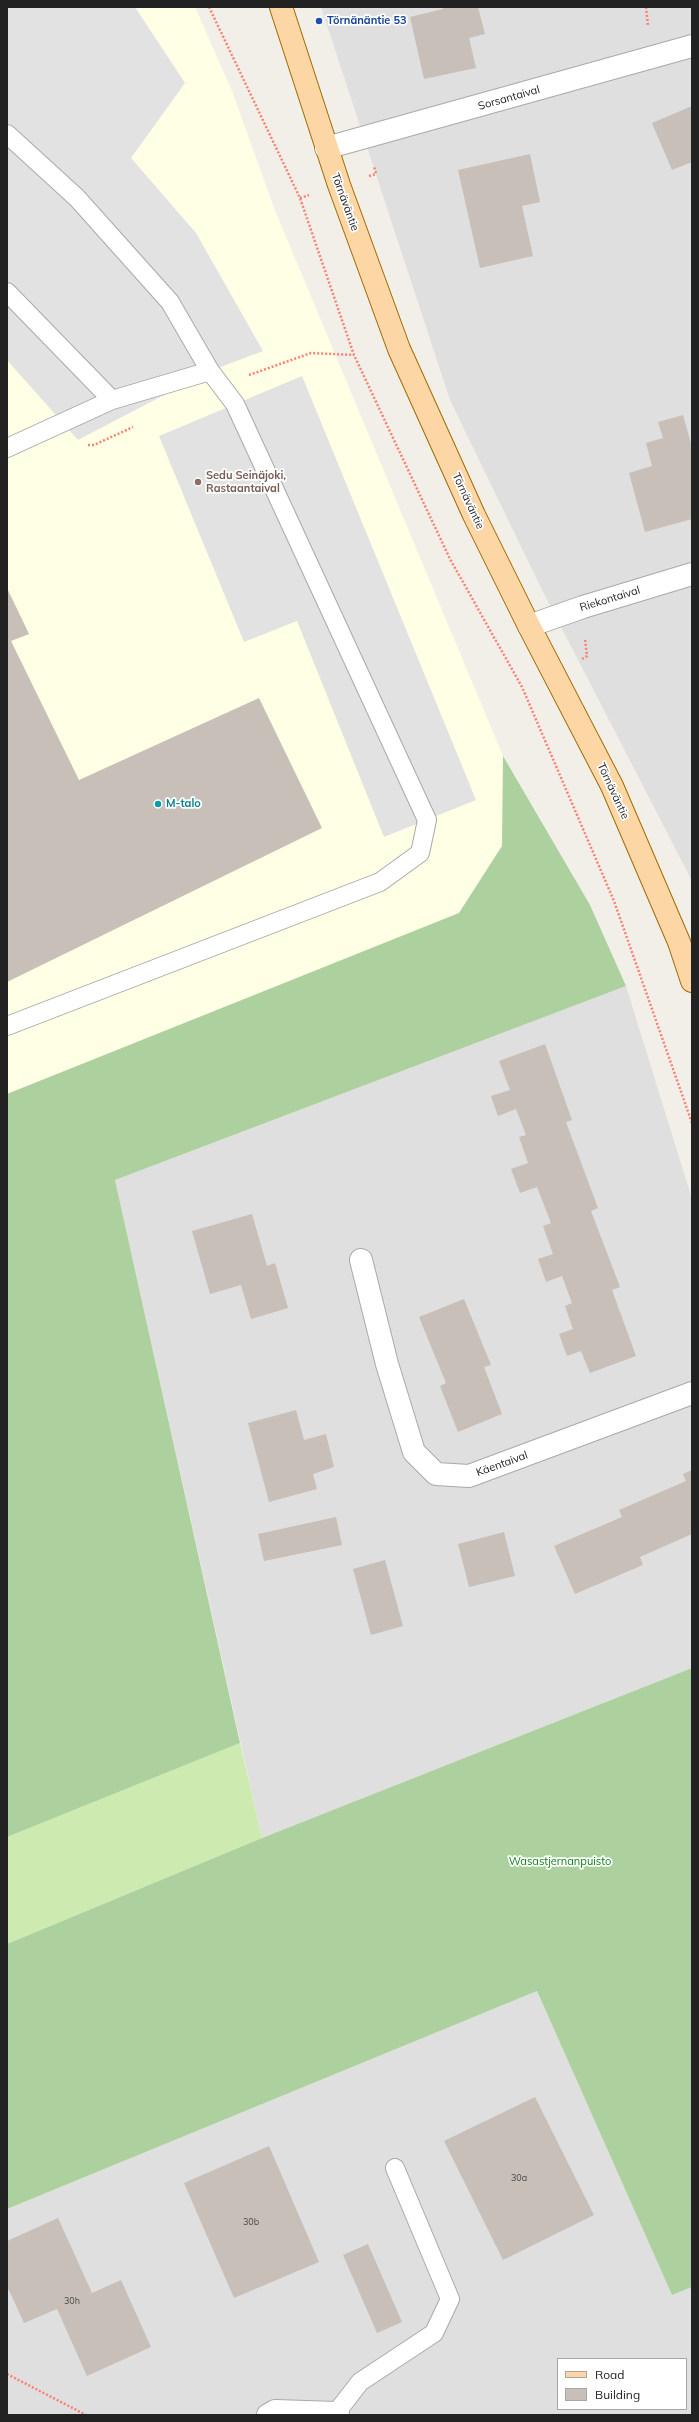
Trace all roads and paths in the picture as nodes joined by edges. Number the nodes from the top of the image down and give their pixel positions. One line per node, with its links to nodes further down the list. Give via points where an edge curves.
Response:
1 (209, 7): 14 (path, via 300,198 354,355 450,559 525,694 614,901)
2 (281, 7): 5 (main road, Törnäväntie)
3 (692, 46): 5 (street, Sorsantaival)
4 (7, 134): 7 (lane, via 77,198 170,302)
5 (326, 148): 11 (main road, Törnäväntie, via 399,349 474,515)
6 (7, 292): 8 (lane)
7 (210, 371): 8 (lane); 13 (lane, via 235,404 427,820 420,853 380,882)
8 (112, 400): 9 (lane)
9 (7, 448)
10 (692, 574): 11 (street, Riekontaival)
11 (529, 626): 12 (main road, Törnäväntie, via 612,786 679,942)
12 (692, 981)
13 (7, 1026)
14 (692, 1123)
15 (361, 1260): 16 (street, Käentaival, via 387,1364 414,1452 436,1474 469,1476)
16 (692, 1393)
17 (395, 2168): 19 (lane, via 450,2299 434,2333 360,2382)
18 (7, 2374): 20 (path)
19 (337, 2414): 21 (street, via 275,2411)
20 (86, 2415)
21 (268, 2415)

